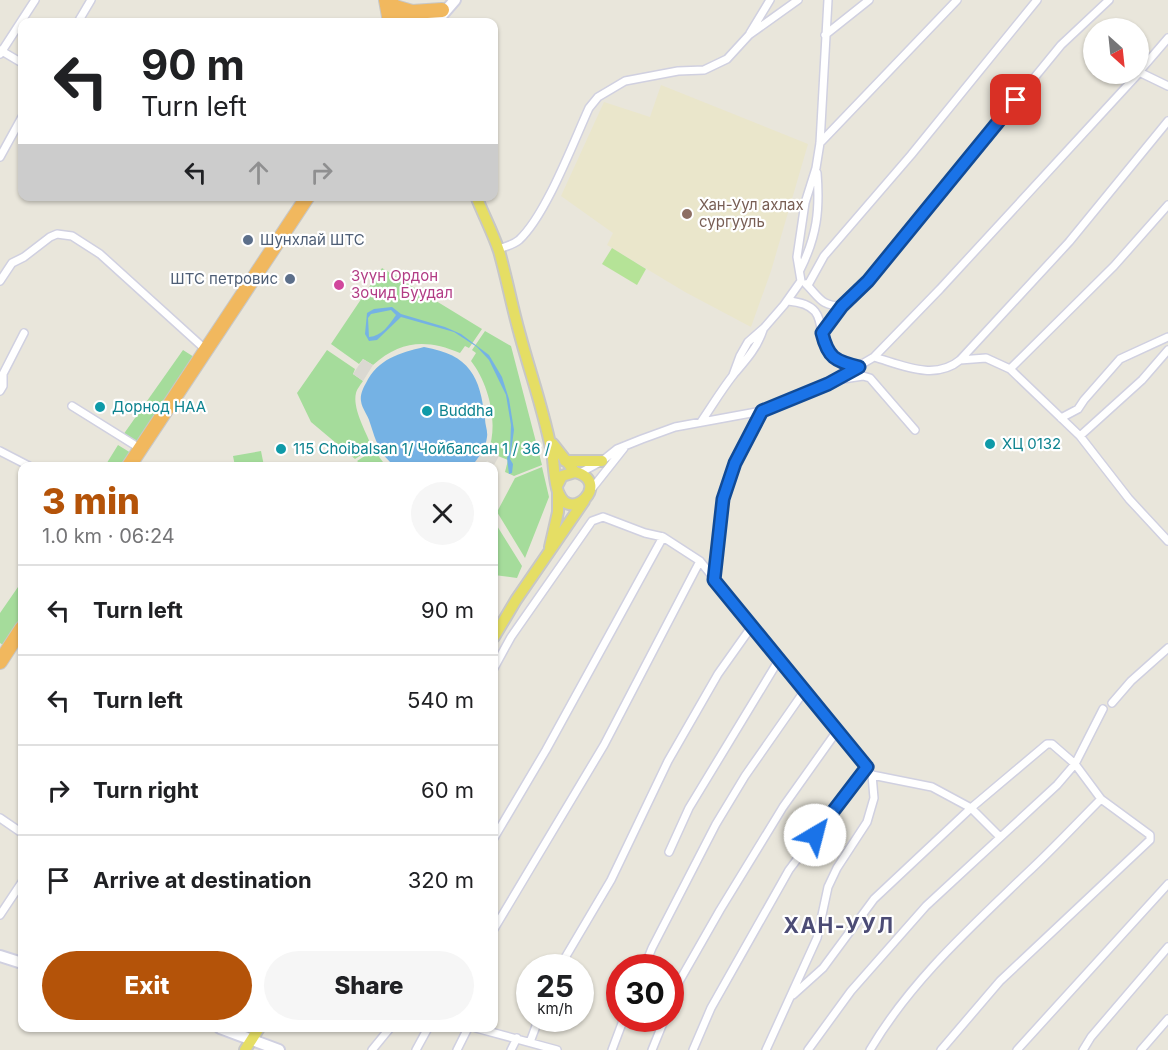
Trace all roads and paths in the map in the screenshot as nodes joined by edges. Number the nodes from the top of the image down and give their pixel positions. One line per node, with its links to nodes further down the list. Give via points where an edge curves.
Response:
1 (35, 0): 12 (street)
2 (92, 0): 13 (street)
3 (770, 0): 18 (street)
4 (798, 0): 18 (street)
5 (828, 0): 19 (street)
6 (869, 0): 19 (street)
7 (957, 0): 29 (street)
8 (1037, 0): 38 (street)
9 (1109, 0): 41 (street, via 1061,45 868,281)
10 (390, 2): 11 (highway, via 412,12); 14 (highway); 15 (highway)
11 (445, 10): 16 (main road)
12 (23, 18)
13 (81, 18)
14 (390, 18)
15 (402, 18)
16 (427, 18)
17 (18, 26): 21 (street)
18 (749, 35): 35 (street, via 727,59 704,70 625,81 598,96 545,202 525,233 517,242)
19 (825, 35): 29 (street)
20 (1168, 38): 23 (street)
21 (1, 52): 22 (street)
22 (18, 61)
23 (1149, 61)
24 (1149, 77): 26 (street)
25 (1129, 84): 48 (street)
26 (1168, 86)
27 (1168, 121): 49 (street, via 1069,242)
28 (18, 124): 30 (street)
29 (820, 143): 31 (street)
30 (0, 157)
31 (816, 168): 36 (street, via 797,257); 36 (street, via 819,202 814,236)
32 (305, 201): 46 (highway)
33 (478, 201): 35 (main road)
34 (1168, 205): 51 (street, via 1114,266)
35 (498, 249): 60 (main road)
36 (800, 270): 38 (street)
37 (0, 281): 46 (street, via 12,263 50,237 72,237 100,254)
38 (804, 283): 39 (street); 40 (street)
39 (819, 299): 41 (street, via 829,306); 42 (street)
40 (788, 300): 42 (street); 57 (street, via 764,328 750,356)
41 (842, 306): 44 (street)
42 (812, 307): 44 (street)
43 (24, 333): 53 (street, via 3,374)
44 (822, 333): 50 (street, via 826,350 833,358)
45 (1168, 337): 56 (street, via 1120,359 1078,409)
46 (206, 350): 62 (highway)
47 (1168, 350): 59 (street, via 1142,380)
48 (874, 357): 49 (street, via 926,371 952,367); 50 (street)
49 (960, 360): 51 (street, via 986,358)
50 (859, 367): 52 (street)
51 (1010, 369): 56 (street)
52 (828, 384): 55 (street); 58 (street, via 854,376 870,378)
53 (0, 391)
54 (72, 406): 62 (street)
55 (762, 411): 57 (street); 76 (street, via 735,463 723,499)
56 (1061, 418): 59 (street)
57 (701, 422): 61 (street)
58 (915, 430)
59 (1080, 436): 72 (street)
60 (551, 442): 64 (main road); 69 (main road)
61 (632, 443): 65 (street); 70 (street)
62 (141, 449): 67 (highway)
63 (0, 451): 66 (street)
64 (565, 461): 65 (main road); 68 (main road)
65 (602, 461): 68 (street)
66 (21, 462)
67 (132, 462)
68 (578, 472): 69 (main road, via 562,476); 70 (main road, via 588,481)
69 (558, 489): 70 (main road, via 569,504 579,503); 73 (main road, via 558,512)
70 (587, 496): 73 (main road)
71 (663, 537): 74 (street); 77 (street, via 597,518); 96 (street)
72 (1168, 541)
73 (549, 554): 75 (main road)
74 (700, 561): 76 (street); 102 (street, via 604,745)
75 (533, 575): 77 (street); 79 (main road)
76 (714, 580): 78 (street)
77 (548, 584): 84 (street)
78 (752, 626): 83 (street); 104 (street, via 718,674 668,761 611,880)
79 (498, 632)
80 (18, 633): 82 (highway)
81 (1168, 648): 86 (street)
82 (3, 653)
83 (780, 658): 85 (street); 98 (street, via 689,808)
84 (498, 661)
85 (805, 690): 88 (street); 105 (street, via 716,824)
86 (1112, 703)
87 (1103, 709): 89 (street)
88 (837, 731): 90 (street); 108 (street, via 783,807)
89 (1075, 764): 92 (street); 93 (street, via 1047,744); 97 (street)
90 (867, 767): 91 (street); 132 (street, via 789,870 711,1008)
91 (872, 775): 93 (street, via 932,787); 109 (street, via 874,798 867,822 828,887 817,938)
92 (1101, 799): 135 (street, via 958,940 888,1020); 136 (street, via 1150,835 1150,840 1000,981)
93 (971, 808): 97 (street); 109 (street, via 874,899 823,968)
94 (0, 818): 95 (street)
95 (18, 830)
96 (498, 831)
97 (1000, 837): 134 (street, via 926,906 851,990)
98 (669, 852)
99 (1168, 884): 137 (street)
100 (18, 888): 101 (street)
101 (0, 915)
102 (498, 922)
103 (1168, 947): 138 (street)
104 (567, 954)
105 (650, 954)
106 (0, 956): 107 (main road)
107 (18, 962)
108 (684, 973)
109 (789, 999): 133 (street)
110 (1168, 1019): 139 (street)
111 (232, 1032): 121 (main road)
112 (256, 1032): 121 (main road)
113 (387, 1032): 125 (street)
114 (426, 1032): 126 (street)
115 (466, 1032): 127 (street)
116 (492, 1032): 120 (street)
117 (534, 1032): 122 (street)
118 (619, 1032): 130 (street)
119 (659, 1032): 131 (street)
120 (517, 1038): 122 (street); 128 (street)
121 (252, 1039): 123 (main road); 124 (main road)
122 (530, 1042): 129 (street)
123 (246, 1050)
124 (279, 1050)
125 (372, 1050)
126 (416, 1050)
127 (457, 1050)
128 (511, 1050)
129 (557, 1050)
130 (612, 1050)
131 (652, 1050)
132 (693, 1050)
133 (766, 1050)
134 (808, 1050)
135 (870, 1050)
136 (941, 1050)
137 (1017, 1050)
138 (1083, 1050)
139 (1141, 1050)

